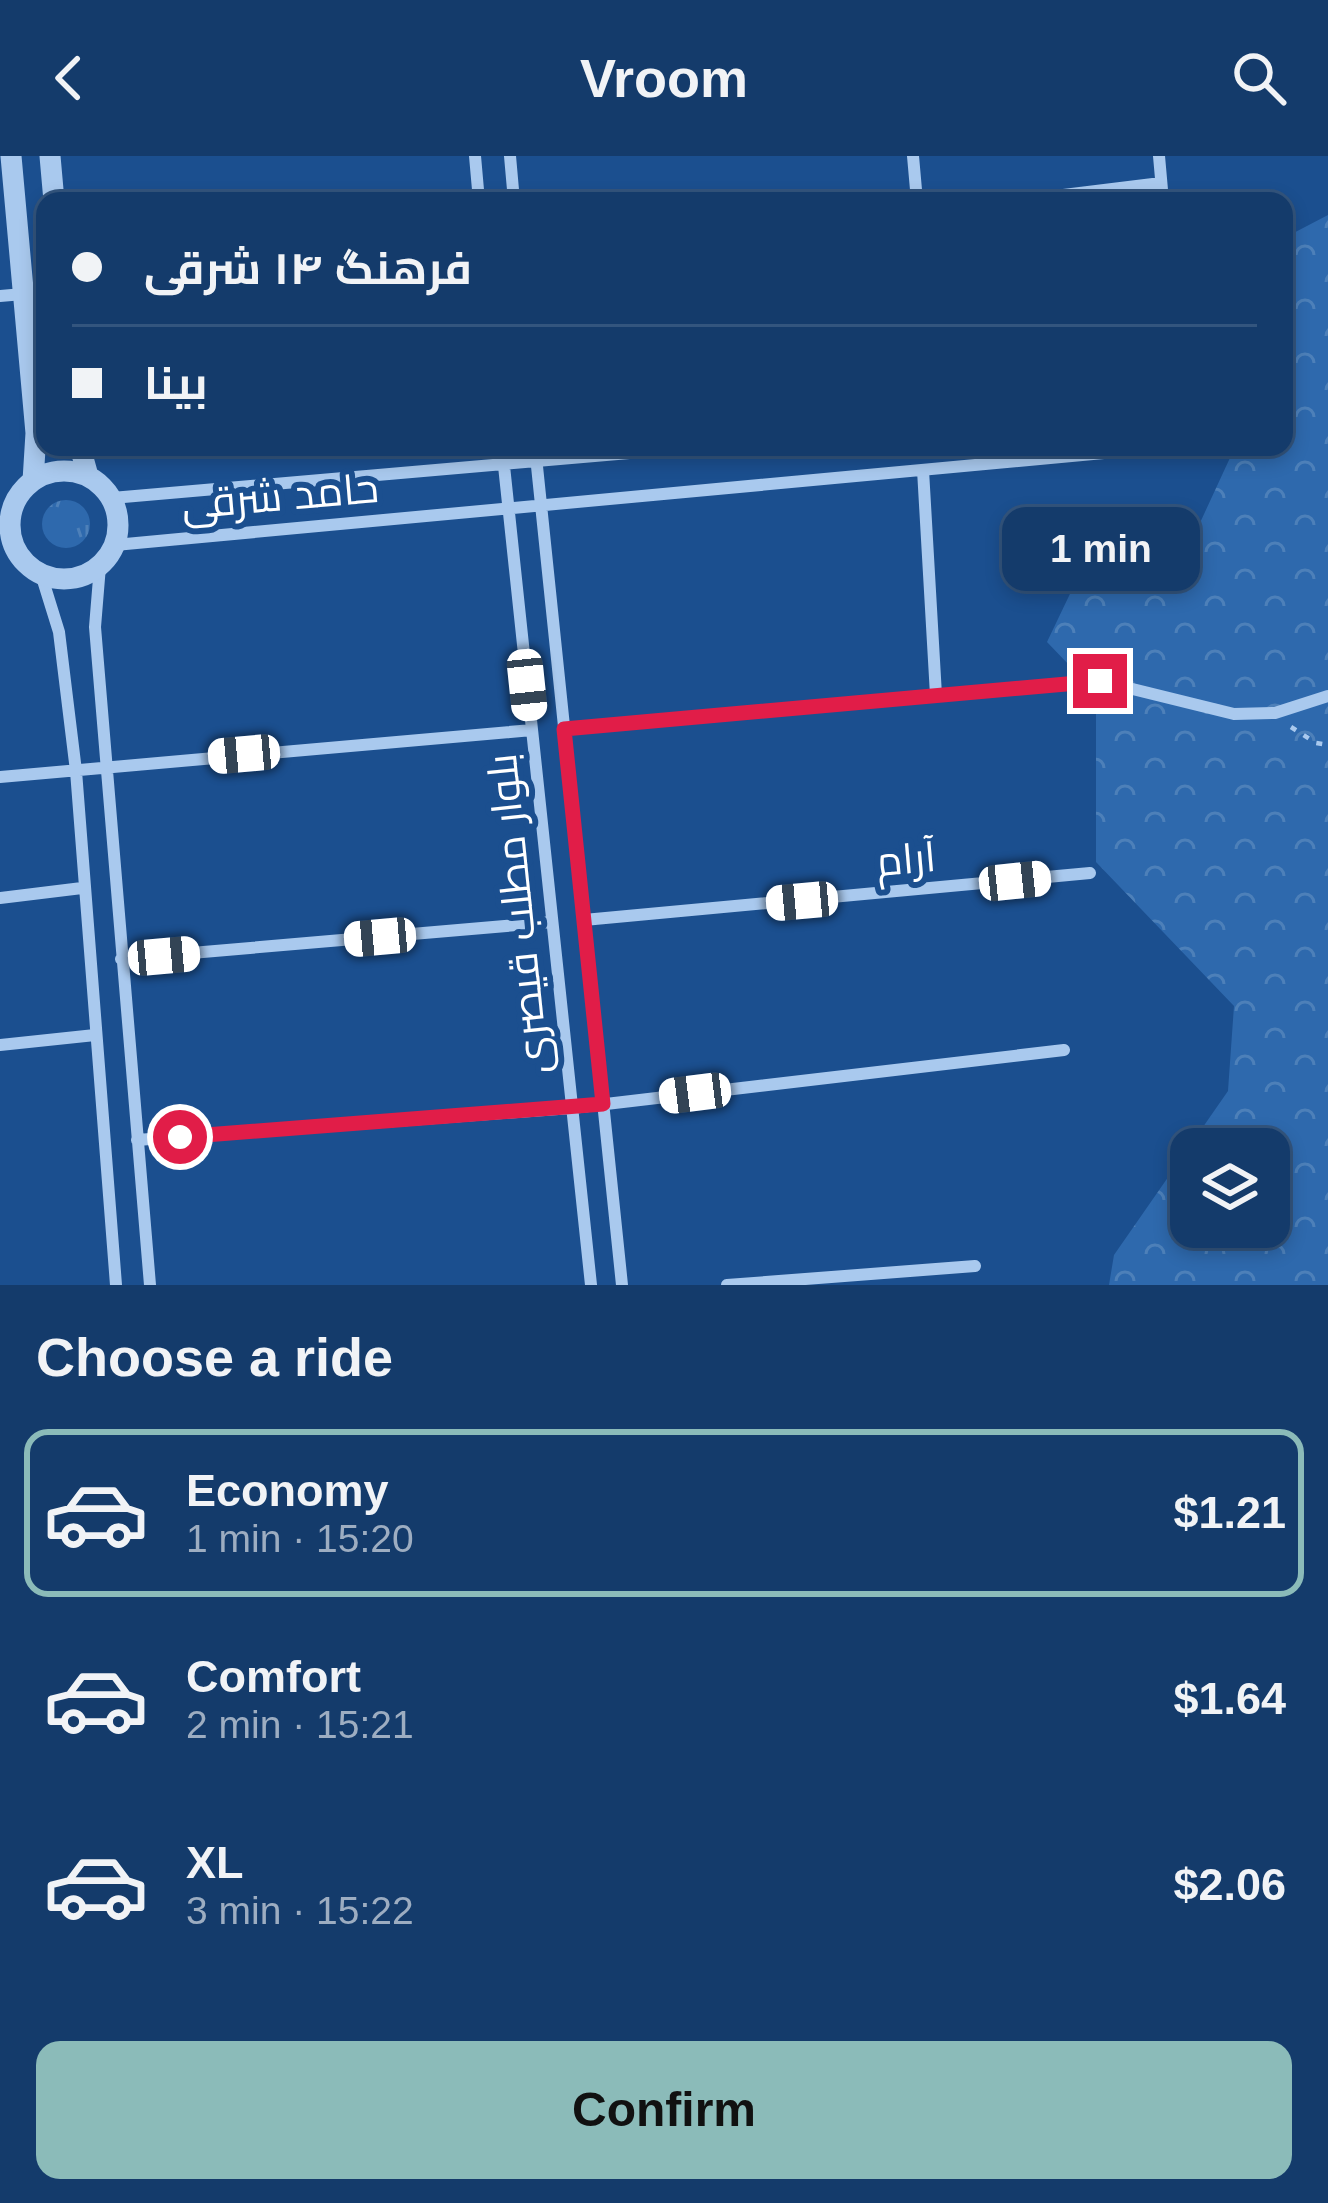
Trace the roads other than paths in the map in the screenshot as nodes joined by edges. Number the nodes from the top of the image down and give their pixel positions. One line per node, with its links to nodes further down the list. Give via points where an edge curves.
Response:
1 (11, 156): 14 (street)
2 (50, 156): 8 (street)
3 (475, 156): 9 (street)
4 (510, 156): 10 (street)
5 (913, 156): 11 (street)
6 (1160, 156): 7 (street)
7 (1161, 184): 12 (street); 13 (street)
8 (53, 192)
9 (478, 192)
10 (513, 192)
11 (916, 192)
12 (1092, 192)
13 (1161, 192)
14 (11, 295): 23 (street, via 36,433)
15 (82, 456): 22 (street)
16 (503, 456): 20 (street, بلوار مطلب قیصری)
17 (529, 456): 20 (street, حامد شرقی)
18 (535, 456): 26 (street, بلوار مطلب قیصری)
19 (1072, 456): 21 (street, حامد شرقی)
20 (503, 464): 24 (street, حامد شرقی); 27 (street, بلوار مطلب قیصری)
21 (923, 470): 26 (street, حامد شرقی); 32 (street)
22 (88, 476): 23 (street, via 60,471); 24 (street)
23 (33, 481): 25 (street)
24 (112, 498): 28 (street)
25 (8, 505): 29 (street)
26 (541, 505): 27 (street, حامد شرقی); 34 (street, بلوار مطلب قیصری)
27 (508, 508): 28 (street, حامد شرقی); 35 (street, بلوار مطلب قیصری)
28 (115, 544): 30 (street)
29 (10, 555): 31 (street)
30 (100, 566): 31 (street, via 72,578); 36 (street, via 94,627)
31 (41, 574): 37 (street, via 59,632)
32 (936, 695): 33 (street, via 1100,681 1234,714); 34 (street)
33 (1328, 696)
34 (564, 729): 42 (street, بلوار مطلب قیصری)
35 (532, 730): 36 (street); 43 (street, بلوار مطلب قیصری)
36 (109, 767): 37 (street); 44 (street)
37 (76, 771): 38 (street); 40 (street)
38 (0, 777)
39 (1090, 873): 42 (street, آرام)
40 (82, 888): 41 (street); 45 (street)
41 (0, 898)
42 (584, 920): 48 (street, بلوار مطلب قیصری)
43 (552, 922): 44 (street); 49 (street, بلوار مطلب قیصری)
44 (121, 959): 50 (street)
45 (94, 1035): 46 (street); 52 (street)
46 (0, 1045)
47 (1064, 1050): 48 (street)
48 (603, 1104): 49 (street); 55 (street, بلوار مطلب قیصری)
49 (572, 1108): 50 (street); 54 (street, بلوار مطلب قیصری)
50 (137, 1140): 53 (street)
51 (975, 1266): 56 (street)
52 (116, 1285)
53 (150, 1285)
54 (591, 1285)
55 (622, 1285)
56 (727, 1285)

